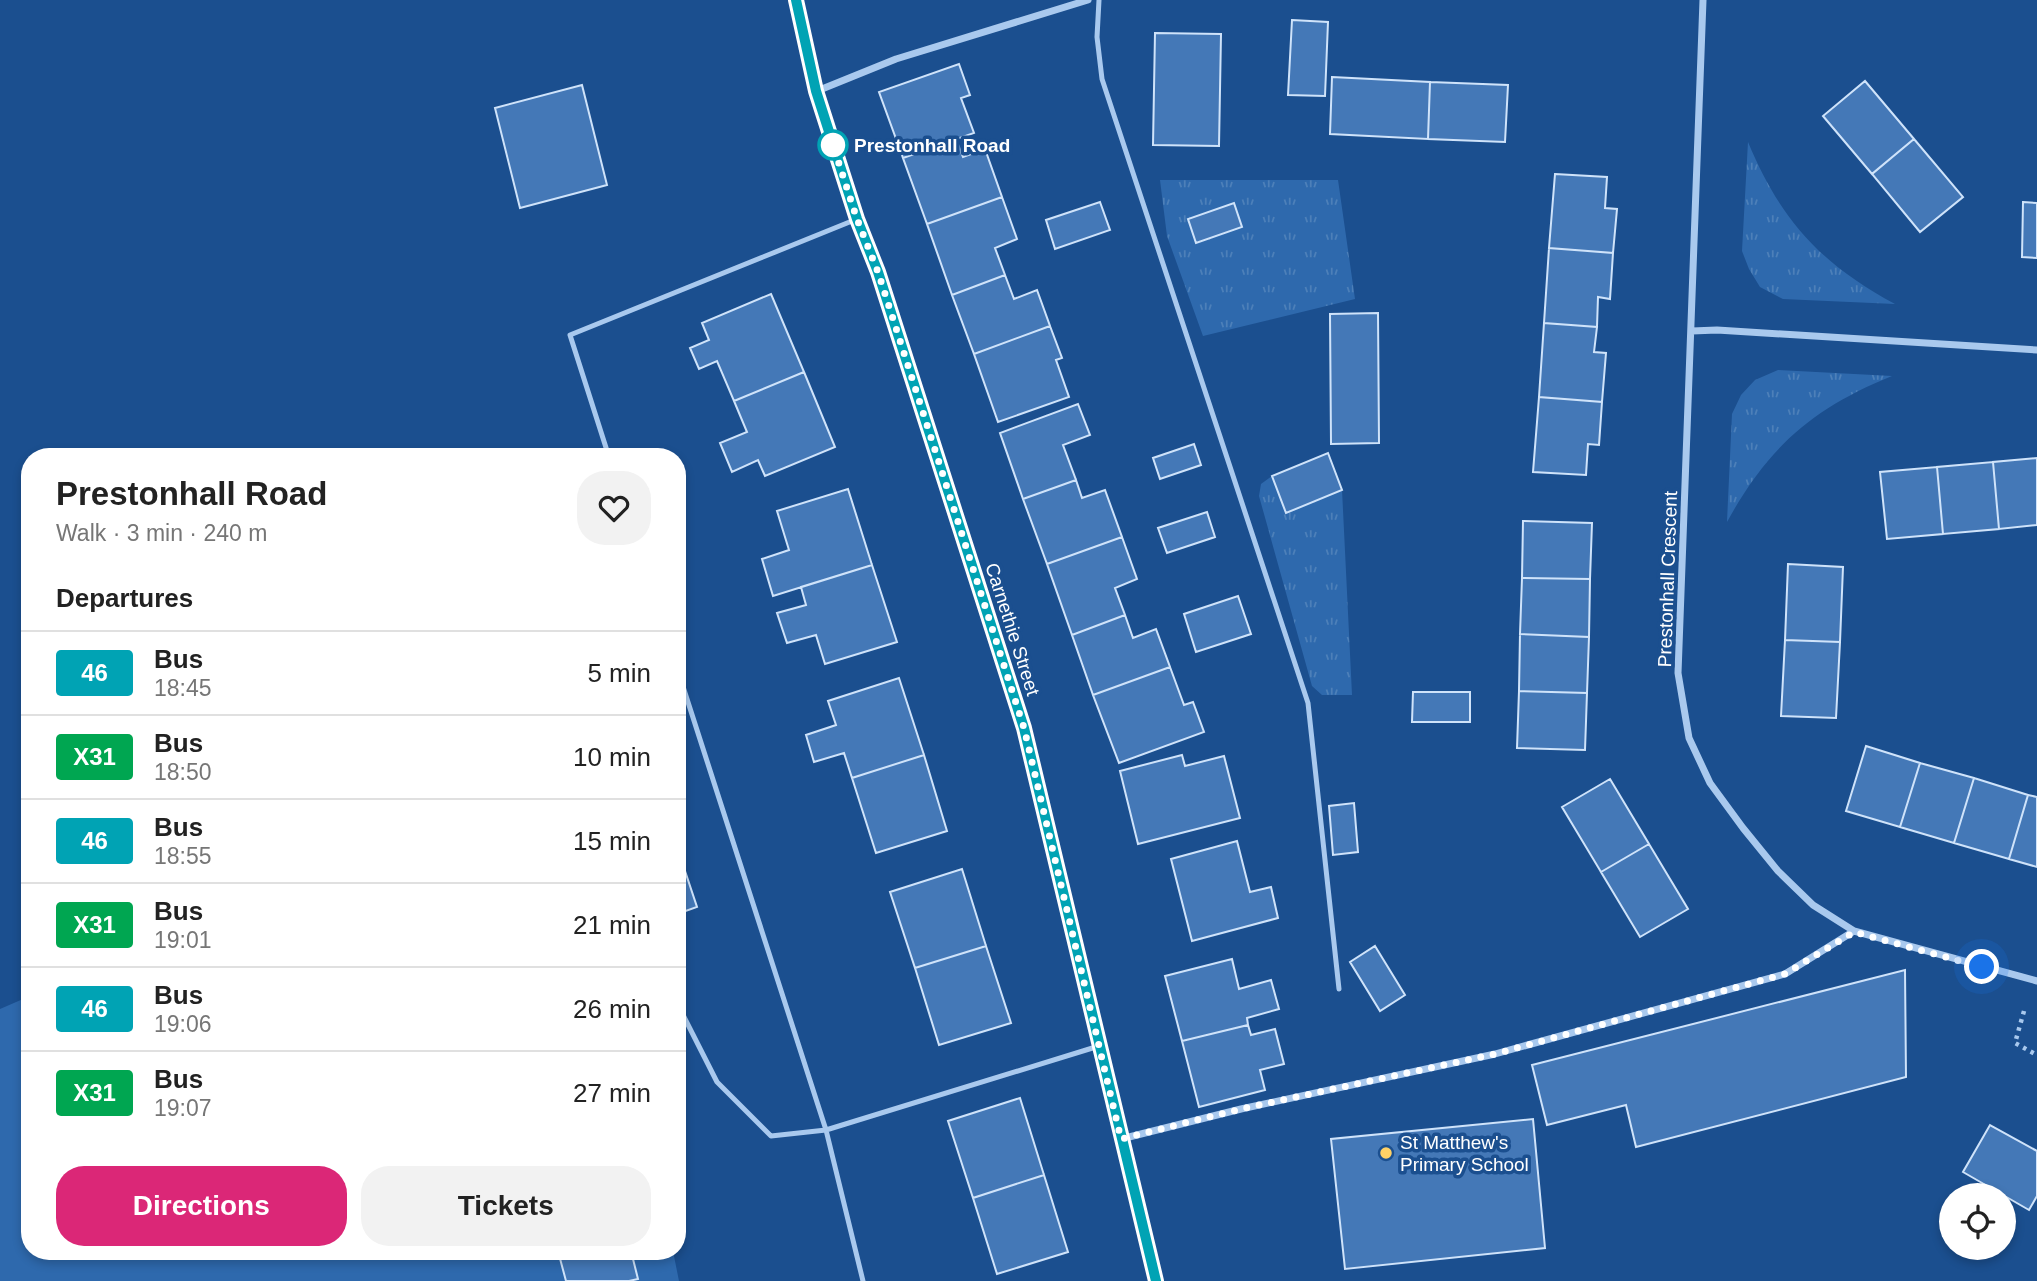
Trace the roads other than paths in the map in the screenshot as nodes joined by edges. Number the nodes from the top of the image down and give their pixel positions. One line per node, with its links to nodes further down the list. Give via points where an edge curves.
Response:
1 (796, 0): 5 (street, Carnethie Street)
2 (1088, 0): 5 (street, via 896,60)
3 (1099, 0): 13 (lane, via 1102,79 1308,703)
4 (1703, 0): 7 (street, Prestonhall Crescent)
5 (816, 91): 6 (street, Carnethie Street)
6 (857, 219): 9 (lane, via 570,335); 15 (street, Carnethie Street, via 1024,728)
7 (1692, 331): 8 (street); 11 (street, Prestonhall Crescent, via 1678,673 1689,738 1710,783 1778,871 1813,905)
8 (2037, 350)
9 (606, 448)
10 (686, 696): 16 (lane)
11 (1854, 932): 12 (street, Prestonhall Crescent); 17 (street, via 1785,974 1495,1054)
12 (2034, 980)
13 (1339, 989)
14 (686, 1021): 16 (lane, via 717,1082 771,1136)
15 (1099, 1046): 16 (lane); 17 (street, Carnethie Street)
16 (826, 1130): 18 (lane)
17 (1121, 1139): 19 (street, Carnethie Street)
18 (863, 1281)
19 (1156, 1281)

